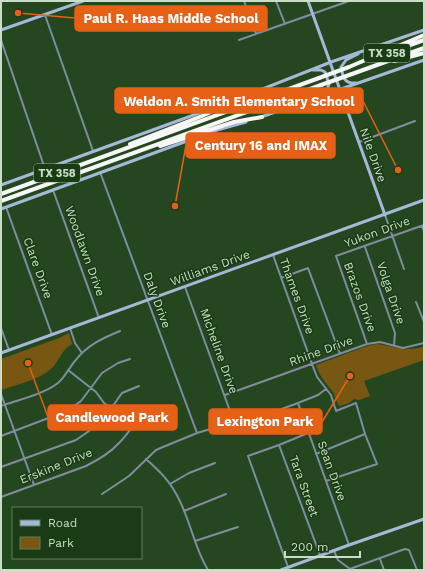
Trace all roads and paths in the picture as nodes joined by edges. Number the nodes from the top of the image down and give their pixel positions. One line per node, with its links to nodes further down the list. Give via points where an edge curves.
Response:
1 (83, 1): 8 (main road)
2 (244, 1): 12 (street)
3 (276, 1): 9 (street)
4 (308, 1): 7 (main road, Nile Drive)
5 (349, 1): 6 (street)
6 (340, 2): 7 (street)
7 (313, 14): 9 (street); 21 (main road, Nile Drive)
8 (45, 15): 10 (main road); 33 (street)
9 (285, 24): 12 (street)
10 (1, 30)
11 (424, 30): 17 (main road)
12 (256, 34): 15 (street)
13 (424, 35): 23 (highway)
14 (1, 40): 35 (street)
15 (239, 40)
16 (424, 40): 23 (highway, TX 358)
17 (376, 46): 21 (main road); 25 (main road, via 346,60 341,66 349,84)
18 (424, 48): 22 (highway, TX 358)
19 (424, 53): 22 (highway)
20 (424, 60): 25 (main road)
21 (331, 62): 24 (main road); 26 (main road, Nile Drive)
22 (384, 63): 32 (highway, TX 358, bridge)
23 (349, 67): 34 (highway, TX 358, bridge)
24 (299, 74): 27 (main road); 28 (main road, via 321,70 325,72 329,84 324,92)
25 (363, 82): 26 (main road)
26 (341, 90): 28 (main road); 31 (main road, Nile Drive)
27 (247, 96): 33 (main road); 34 (highway)
28 (306, 102): 29 (main road)
29 (262, 117): 32 (highway, via 234,122); 36 (main road)
30 (415, 121): 31 (street)
31 (359, 142): 44 (main road, Nile Drive)
32 (140, 151): 41 (highway, TX 358)
33 (93, 152): 35 (main road)
34 (113, 152): 39 (highway, TX 358)
35 (45, 169): 37 (main road)
36 (100, 172): 38 (main road); 54 (street, Daly Drive)
37 (1, 185)
38 (53, 190): 42 (main road); 56 (street, Woodlawn Drive)
39 (1, 194)
40 (424, 200): 44 (main road, Williams Drive)
41 (1, 201)
42 (6, 207): 43 (main road); 61 (street, Clare Drive)
43 (1, 209)
44 (385, 215): 47 (street, Nile Drive); 49 (main road, Williams Drive)
45 (423, 225): 46 (street); 47 (street, Yukon Drive)
46 (424, 231)
47 (393, 236): 48 (street, Yukon Drive); 51 (street, Nile Drive)
48 (365, 247): 50 (street, Yukon Drive); 64 (street, Volga Drive, via 395,333)
49 (273, 255): 52 (street, Thames Drive); 53 (main road, Williams Drive)
50 (336, 256): 63 (street, Brazos Drive)
51 (404, 269)
52 (281, 278): 68 (street, via 308,268); 70 (street, Thames Drive)
53 (185, 287): 54 (main road, Williams Drive); 76 (street, Micheline Drive)
54 (148, 300): 56 (main road, Williams Drive); 85 (street, Daly Drive)
55 (416, 302): 57 (street)
56 (99, 318): 59 (main road, Williams Drive)
57 (424, 322)
58 (1, 328): 65 (street)
59 (70, 328): 61 (main road, Williams Drive); 67 (street)
60 (120, 331): 67 (street, via 94,343)
61 (52, 335): 65 (main road, Williams Drive)
62 (424, 343): 64 (street, Rhine Drive, via 403,348)
63 (367, 344): 64 (street, Rhine Drive, via 380,342); 68 (street, Rhine Drive)
64 (394, 345)
65 (9, 350): 66 (main road, Williams Drive)
66 (1, 353)
67 (82, 353): 71 (street)
68 (340, 354): 70 (street, Rhine Drive)
69 (130, 359): 73 (street, via 110,367)
70 (312, 364): 74 (street, Thames Drive); 76 (street, Rhine Drive)
71 (68, 370): 73 (street); 78 (street, via 58,383 51,387)
72 (139, 386): 80 (street, via 122,393)
73 (91, 387): 80 (street); 84 (street, via 81,401 67,411)
74 (326, 389): 77 (street); 87 (street, Thames Drive, via 331,395 336,411 356,403)
75 (1, 394): 78 (street)
76 (226, 395): 82 (street, Micheline Drive)
77 (298, 403): 82 (street, via 246,422); 86 (street, Sean Drive)
78 (5, 405): 79 (street); 84 (street)
79 (1, 406)
80 (111, 409): 83 (street); 91 (street, via 76,440)
81 (149, 412): 83 (street, Erskine Drive, via 139,418)
82 (234, 422): 85 (street)
83 (134, 425): 97 (street, Erskine Drive, via 118,444 97,460)
84 (15, 432): 88 (street); 91 (street)
85 (197, 433): 92 (street, via 156,450)
86 (308, 434): 89 (street); 90 (street, Sean Drive)
87 (366, 434): 90 (street); 95 (street, via 377,464)
88 (1, 436)
89 (280, 446): 107 (street, Tara Street); 109 (street, via 248,456)
90 (316, 454): 95 (street, Sean Drive)
91 (24, 458): 94 (street); 97 (street)
92 (146, 459): 96 (street); 98 (street, via 129,476)
93 (215, 463): 96 (street)
94 (1, 467)
95 (326, 481): 105 (street, Sean Drive)
96 (170, 484): 101 (street)
97 (34, 485): 100 (street, Erskine Drive)
98 (102, 494)
99 (226, 494): 101 (street)
100 (1, 497)
101 (184, 511): 104 (street)
102 (424, 519): 105 (main road)
103 (238, 527): 104 (street)
104 (195, 541): 111 (street)
105 (349, 544): 106 (main road)
106 (333, 550): 107 (main road); 110 (street, via 338,560)
107 (320, 555): 109 (main road)
108 (380, 559): 110 (street); 114 (street); 115 (street, via 405,549 409,550)
109 (288, 567): 112 (main road)
110 (351, 569): 113 (street)
111 (208, 570)
112 (281, 570)
113 (347, 570)
114 (384, 570)
115 (417, 570)

